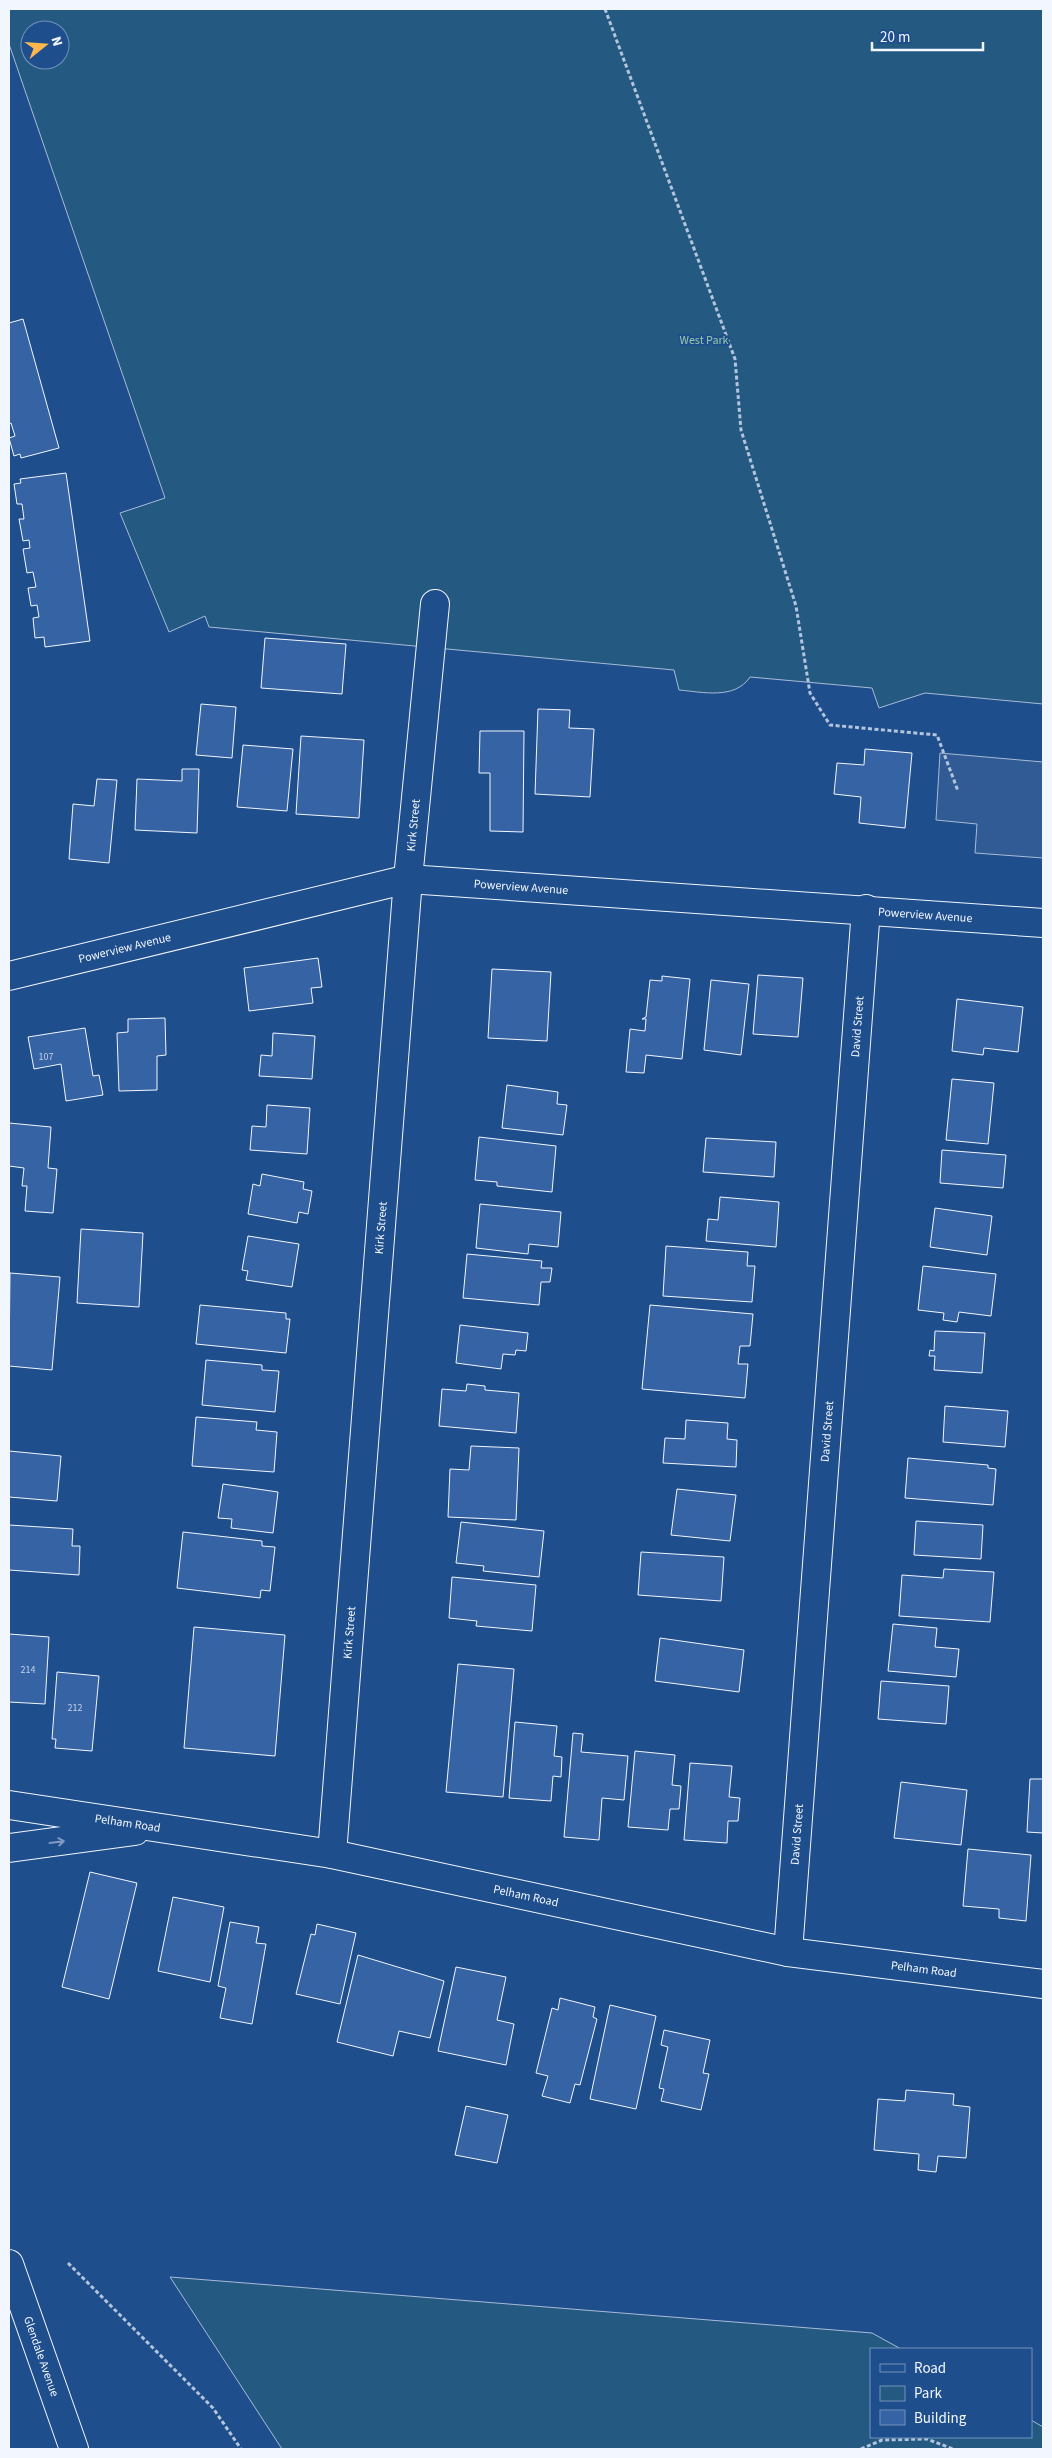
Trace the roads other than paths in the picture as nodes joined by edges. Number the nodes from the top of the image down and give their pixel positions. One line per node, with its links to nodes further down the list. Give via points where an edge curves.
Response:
1 (435, 604): 2 (street, Kirk Street)
2 (408, 879): 3 (street, Powerview Avenue); 5 (street, Powerview Avenue); 9 (street, Kirk Street)
3 (866, 909): 4 (street, Powerview Avenue); 10 (street, David Street)
4 (1043, 923)
5 (9, 976)
6 (9, 1805): 7 (street, Pelham Road)
7 (166, 1827): 8 (street, one-way to 7); 9 (street, Pelham Road)
8 (9, 1848)
9 (332, 1854): 10 (street, Pelham Road)
10 (788, 1952): 11 (street, Pelham Road)
11 (1043, 1984)
12 (9, 2264): 13 (street, Glendale Avenue)
13 (74, 2449)

